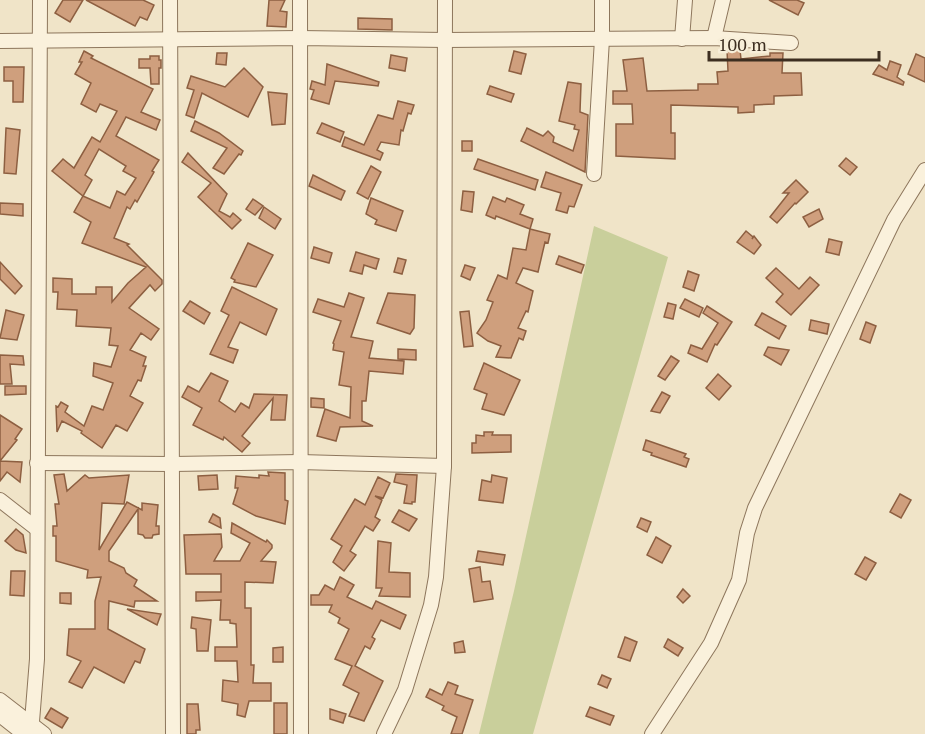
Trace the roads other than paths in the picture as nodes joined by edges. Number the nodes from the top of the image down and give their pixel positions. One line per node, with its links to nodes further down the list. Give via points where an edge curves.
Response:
1 (40, 0): 13 (street)
2 (170, 0): 10 (street)
3 (300, 0): 8 (street)
4 (445, 0): 14 (street)
5 (602, 0): 11 (street)
6 (685, 0): 12 (street)
7 (723, 0): 9 (street)
8 (300, 38): 10 (street); 14 (street); 19 (street)
9 (714, 38): 12 (street); 16 (street)
10 (170, 39): 13 (street); 21 (street)
11 (602, 39): 12 (street); 14 (street); 18 (street)
12 (682, 39)
13 (40, 40): 15 (street); 20 (street)
14 (446, 40): 22 (street)
15 (0, 41)
16 (791, 43)
17 (925, 170): 31 (street, via 894,220 755,508 739,580 711,643)
18 (594, 174)
19 (300, 462): 21 (street); 22 (street); 29 (street)
20 (37, 463): 21 (street); 24 (street)
21 (172, 464): 28 (street)
22 (444, 466): 30 (street, via 432,605 405,690)
23 (0, 500): 24 (street)
24 (37, 529): 27 (street, via 37,658)
25 (0, 700): 27 (street)
26 (0, 715): 27 (street)
27 (28, 732)
28 (173, 734)
29 (301, 734)
30 (384, 734)
31 (652, 734)

